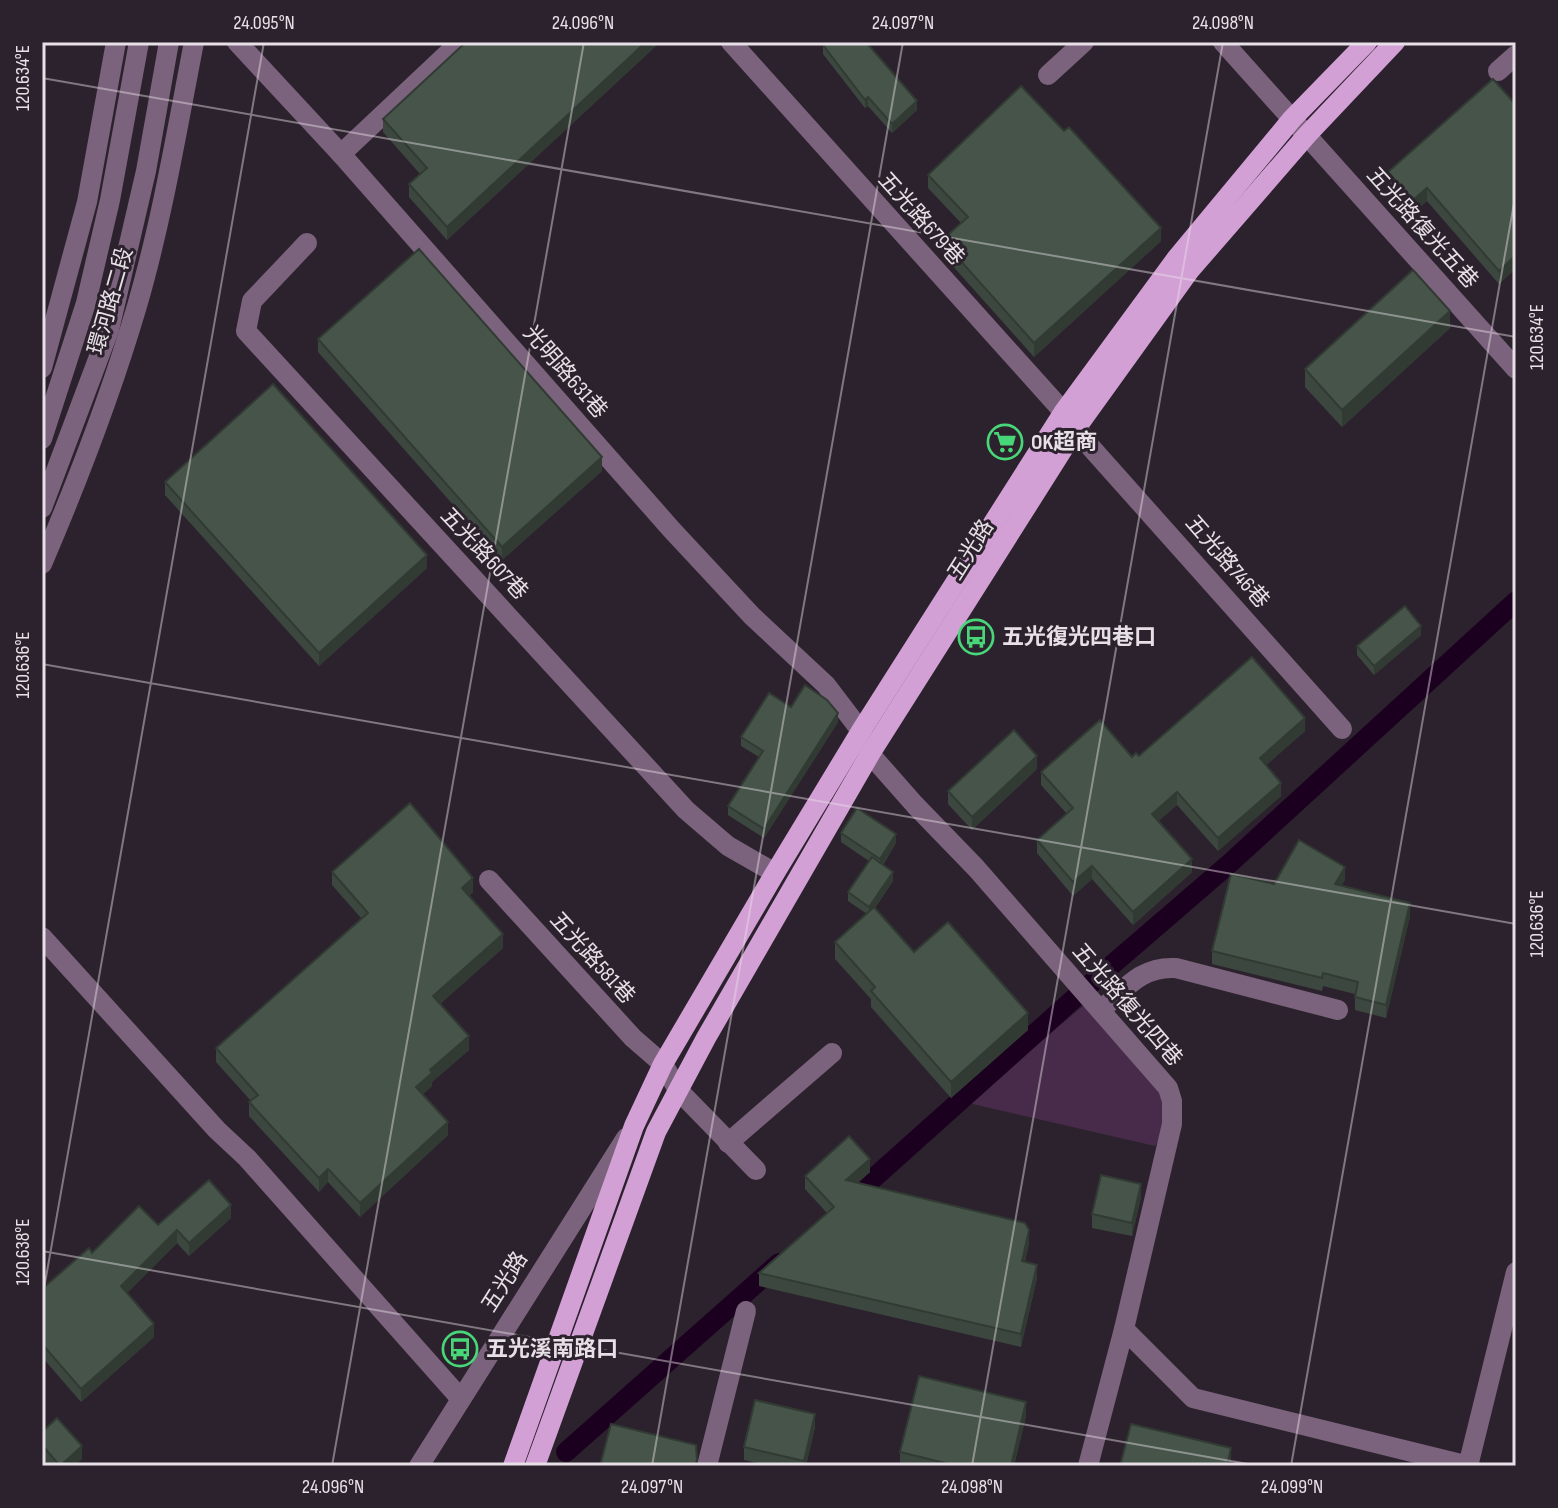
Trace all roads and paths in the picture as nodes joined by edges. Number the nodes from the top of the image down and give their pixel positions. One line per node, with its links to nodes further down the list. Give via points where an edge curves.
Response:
1 (116, 42): 19 (street, via 87,202)
2 (139, 42): 22 (street, 環河路二段, via 86,303)
3 (169, 42): 23 (street, 環河路二段, via 109,330)
4 (194, 42): 24 (street, 環河路二段, via 138,304 87,460)
5 (237, 42): 17 (street, 光明路631巷)
6 (460, 42): 17 (street)
7 (731, 42): 21 (street, 五光路679巷)
8 (1084, 42): 14 (street)
9 (1223, 42): 15 (street, 五光路復光五巷)
10 (1367, 42): 15 (main road, 五光路)
11 (1395, 42): 16 (main road, 五光路)
12 (1516, 55): 13 (street)
13 (1498, 71)
14 (1048, 75)
15 (1292, 119): 16 (street, 五光路復光五巷); 21 (main road, 五光路, via 1176,259)
16 (1307, 135): 20 (street, 五光路復光五巷); 21 (main road, 五光路)
17 (341, 154): 26 (street, 光明路631巷, via 671,529 826,685)
18 (307, 243): 28 (street, 五光路607巷, via 252,301 246,331 686,810 728,846)
19 (42, 368)
20 (1516, 369)
21 (1070, 420): 25 (street, 五光路746巷); 26 (main road, 五光路); 27 (main road, 五光路)
22 (42, 439)
23 (42, 508)
24 (42, 564)
25 (1342, 729)
26 (861, 731): 27 (street, 五光路復光四巷); 28 (main road, 五光路)
27 (870, 754): 31 (street, 五光路復光四巷); 35 (main road, 五光路)
28 (775, 873): 34 (main road, 五光路)
29 (489, 880): 34 (street, 五光路581巷)
30 (42, 937): 43 (street)
31 (1097, 1005): 32 (street, via 1145,972 1165,967); 42 (street, 五光路復光四巷, via 1168,1088 1172,1101 1172,1124)
32 (1338, 1010)
33 (832, 1053): 38 (street)
34 (663, 1064): 35 (street, 五光路581巷); 36 (main road, 五光路)
35 (678, 1090): 37 (main road, 五光路); 38 (street, 五光路581巷)
36 (634, 1126): 37 (street); 43 (street, 五光路); 45 (main road, 五光路)
37 (656, 1132): 46 (main road, 五光路)
38 (728, 1143): 39 (street, 五光路581巷)
39 (756, 1170)
40 (1516, 1272): 49 (street)
41 (746, 1311): 47 (street)
42 (1124, 1329): 48 (street, 五光路復光四巷); 49 (street, via 1193,1398)
43 (461, 1399): 44 (street, 五光路)
44 (419, 1466)
45 (513, 1466)
46 (535, 1466)
47 (707, 1466)
48 (1088, 1466)
49 (1468, 1466)

